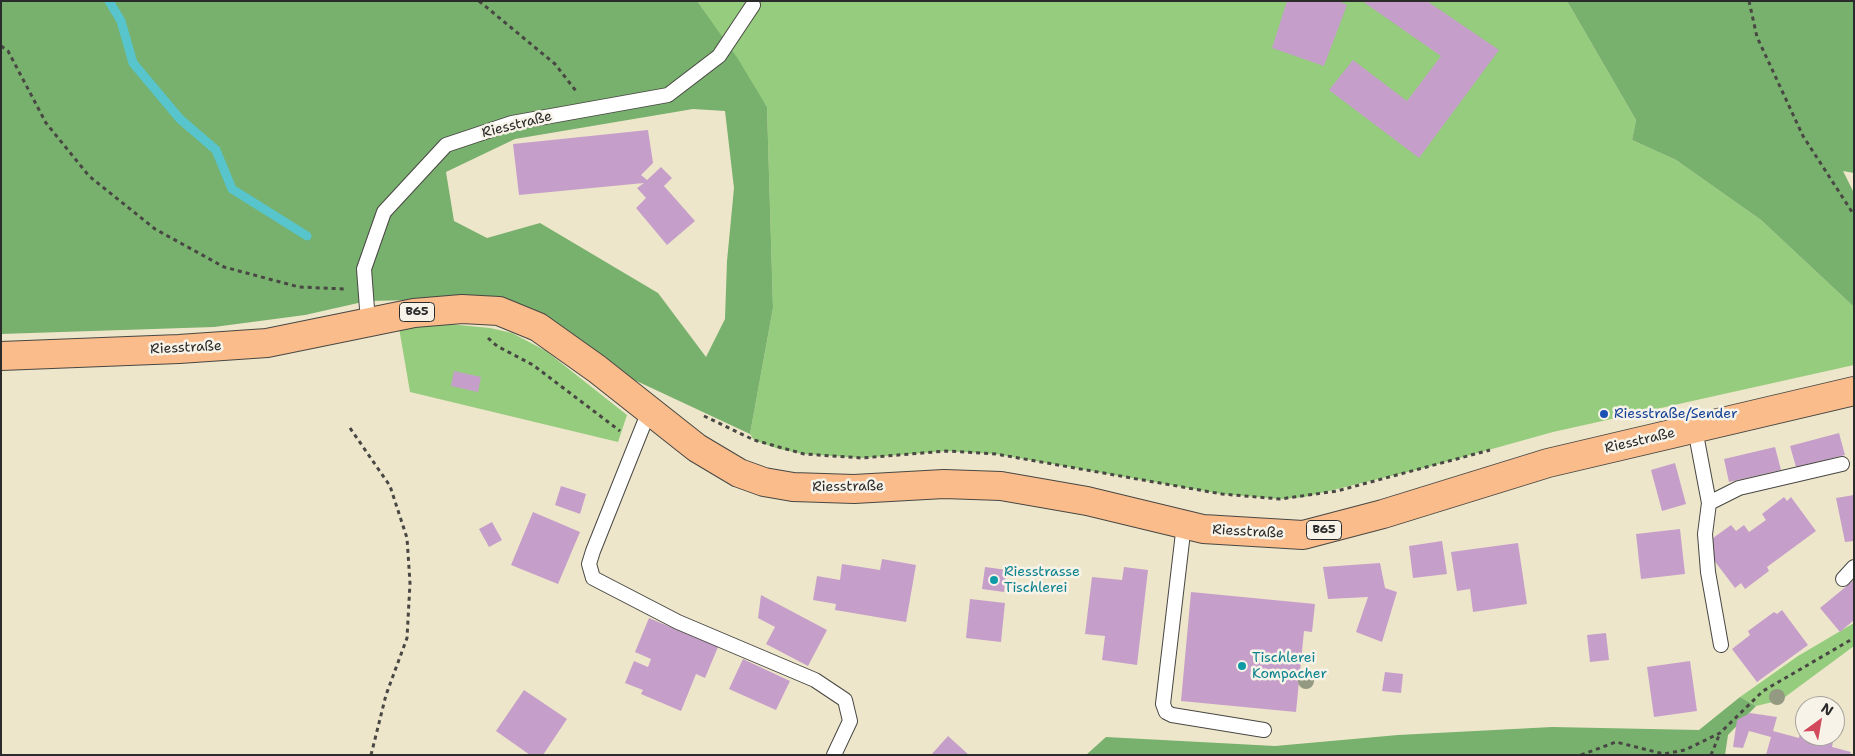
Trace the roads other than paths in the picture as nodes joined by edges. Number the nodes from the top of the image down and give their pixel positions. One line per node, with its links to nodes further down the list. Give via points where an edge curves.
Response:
1 (753, 5): 2 (lane, Riesstraße, via 719,56 668,95 512,124 446,145 384,212 364,270)
2 (368, 322): 3 (main road, Riesstraße / B65, via 267,343); 5 (main road, Riesstraße / B65, via 414,313 462,309 499,311 538,327)
3 (1, 356)
4 (1854, 391): 6 (main road, Riesstraße / B65)
5 (649, 411): 9 (main road, Riesstraße / B65, via 697,448 739,472 782,486 854,489 944,484 1001,486 1087,501); 14 (lane, via 593,550 589,564 593,578 678,622 815,680 845,700 850,721)
6 (1695, 429): 8 (lane); 9 (main road, Riesstraße / B65, via 1548,463 1303,535 1203,529)
7 (1842, 464): 8 (lane, via 1740,488)
8 (1709, 503): 12 (lane, via 1706,553)
9 (1184, 524): 13 (lane, via 1162,704 1172,715)
10 (1854, 567): 11 (lane)
11 (1843, 579)
12 (1721, 645)
13 (1264, 730)
14 (834, 755)

